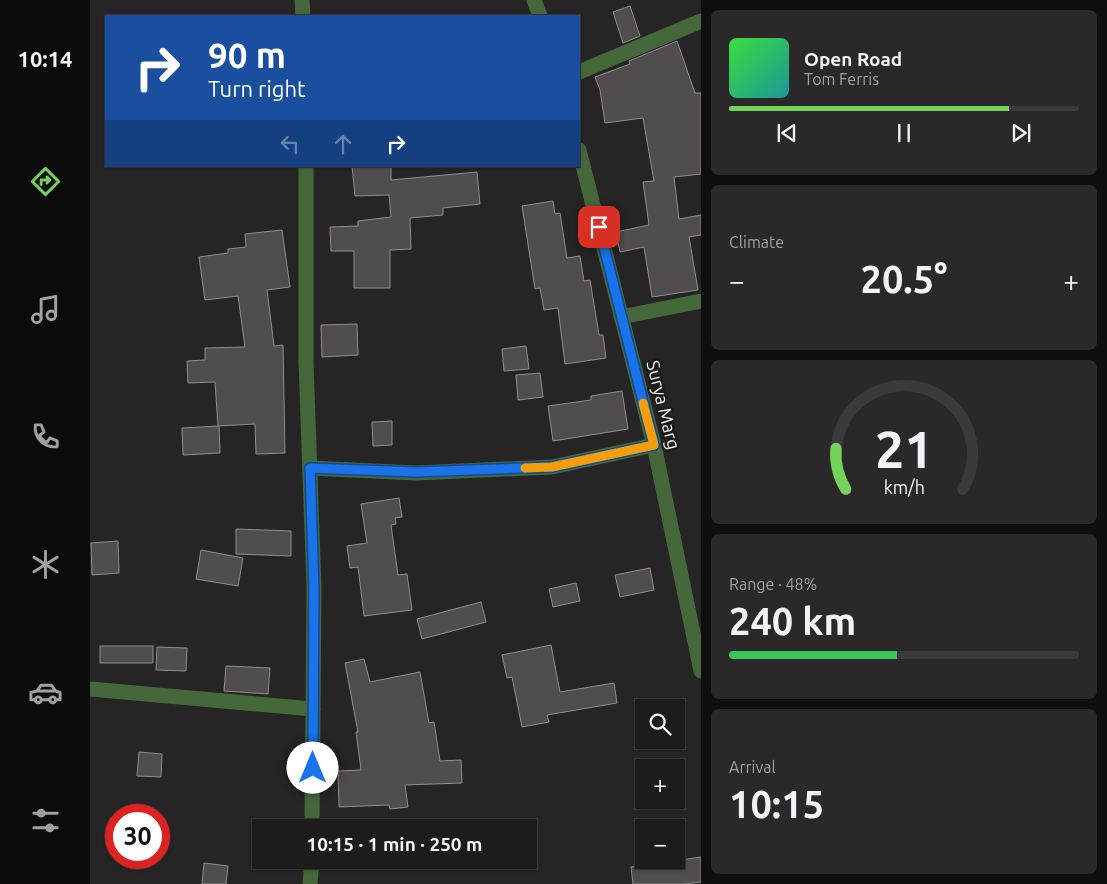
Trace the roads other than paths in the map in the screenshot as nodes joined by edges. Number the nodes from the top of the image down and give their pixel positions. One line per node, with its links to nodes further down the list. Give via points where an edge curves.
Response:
1 (302, 0): 3 (street)
2 (534, 0): 4 (street)
3 (303, 15)
4 (540, 15)
5 (701, 21): 6 (street)
6 (580, 72)
7 (580, 154): 10 (street, Surya Marg)
8 (306, 167): 12 (street, via 306,362)
9 (701, 301): 10 (street)
10 (621, 317): 11 (street, Surya Marg)
11 (654, 445): 12 (street, via 552,467 416,472); 13 (street, Surya Marg)
12 (310, 468): 15 (street, via 314,588)
13 (701, 671)
14 (90, 689): 15 (street)
15 (313, 709): 16 (street)
16 (312, 819)
17 (311, 869): 18 (street)
18 (310, 884)

